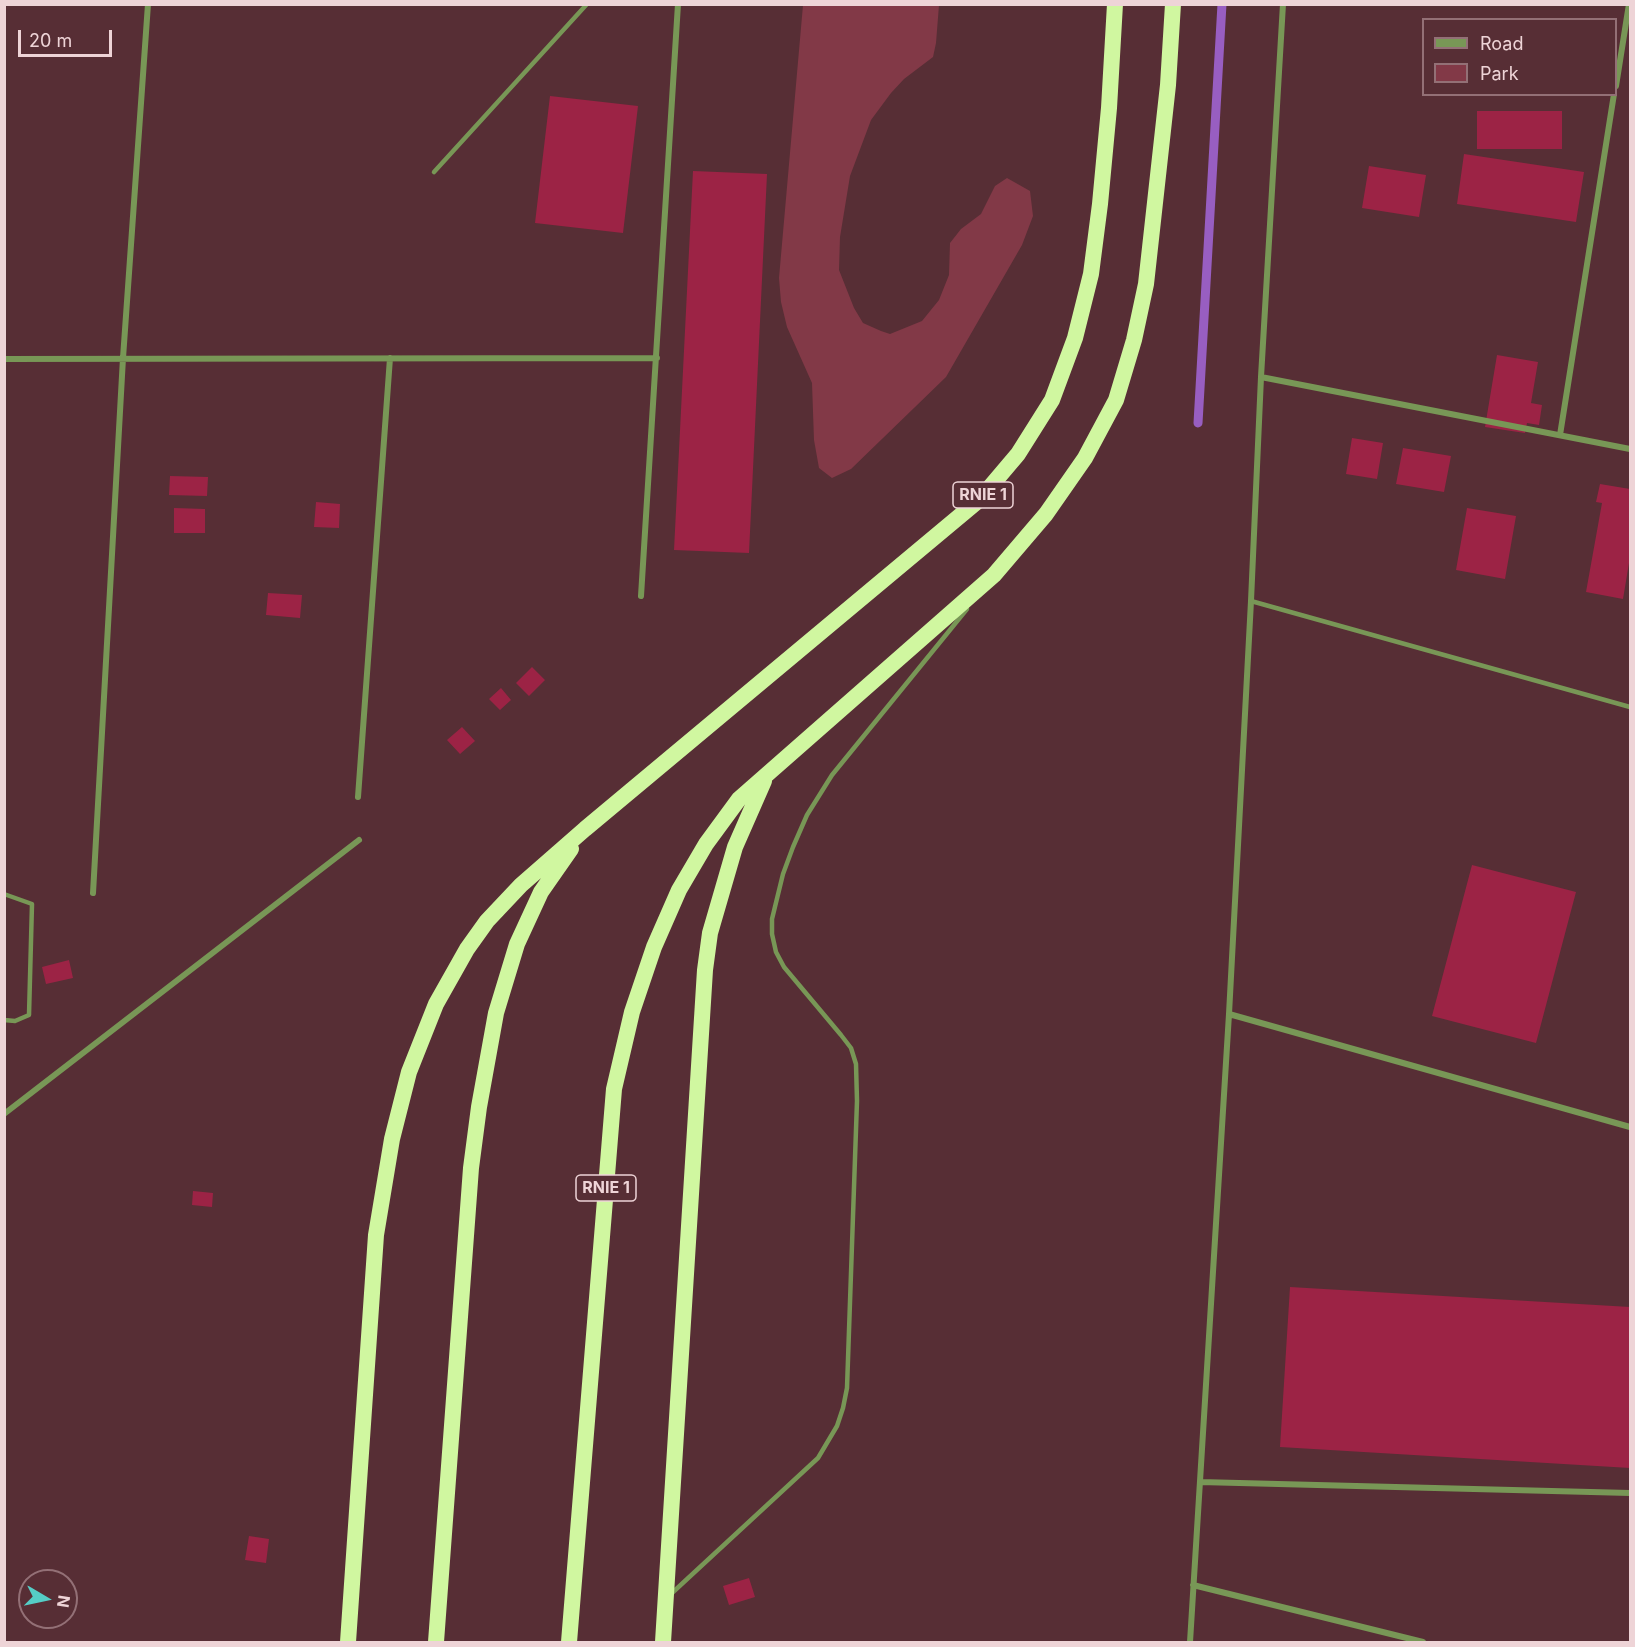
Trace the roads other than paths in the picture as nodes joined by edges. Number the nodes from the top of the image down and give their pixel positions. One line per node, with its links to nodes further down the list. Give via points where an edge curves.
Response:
1 (148, 4): 11 (street)
2 (586, 4): 10 (lane)
3 (678, 4): 13 (street)
4 (1115, 4): 24 (highway, RNIE 1, via 1108,118 1091,274 1075,338 1052,400 1018,454 979,500)
5 (1173, 4): 18 (highway, RNIE 1, via 1146,284 1116,400 1085,458 1046,514)
6 (1282, 4): 15 (street)
7 (1629, 4): 8 (street)
8 (1617, 80)
9 (1614, 96): 16 (street)
10 (434, 172)
11 (123, 358): 12 (street); 14 (street); 26 (street)
12 (390, 358): 13 (street); 23 (street)
13 (657, 358): 19 (street)
14 (4, 359)
15 (1261, 377): 16 (street); 20 (street)
16 (1560, 435): 17 (street)
17 (1630, 449)
18 (994, 575): 22 (highway, RNIE 1); 35 (lane, via 831,775 793,847 772,919 776,952 784,967 851,1048 856,1065 847,1388 843,1408 834,1433 818,1458)
19 (641, 597)
20 (1251, 601): 21 (lane); 28 (street)
21 (1630, 707)
22 (767, 774): 35 (highway, RNIE 1, via 735,847 710,933 705,969); 38 (highway, RNIE 1, via 739,799 679,890 632,1012 614,1089)
23 (358, 797)
24 (585, 829): 36 (highway, RNIE 1, via 487,921 436,1004 409,1072 392,1139 376,1235); 37 (highway, RNIE 1, via 542,892 517,944 496,1013 471,1168)
25 (359, 840): 30 (street)
26 (93, 893)
27 (4, 894): 29 (lane, via 32,904 29,1015 15,1021)
28 (1229, 1014): 31 (street); 32 (street)
29 (4, 1020)
30 (4, 1114)
31 (1630, 1127)
32 (1200, 1482): 33 (street); 34 (street)
33 (1630, 1492)
34 (1193, 1585): 40 (street); 41 (street)
35 (665, 1599): 39 (highway, RNIE 1)
36 (348, 1642)
37 (436, 1642)
38 (568, 1642)
39 (663, 1642)
40 (1190, 1642)
41 (1423, 1642)

